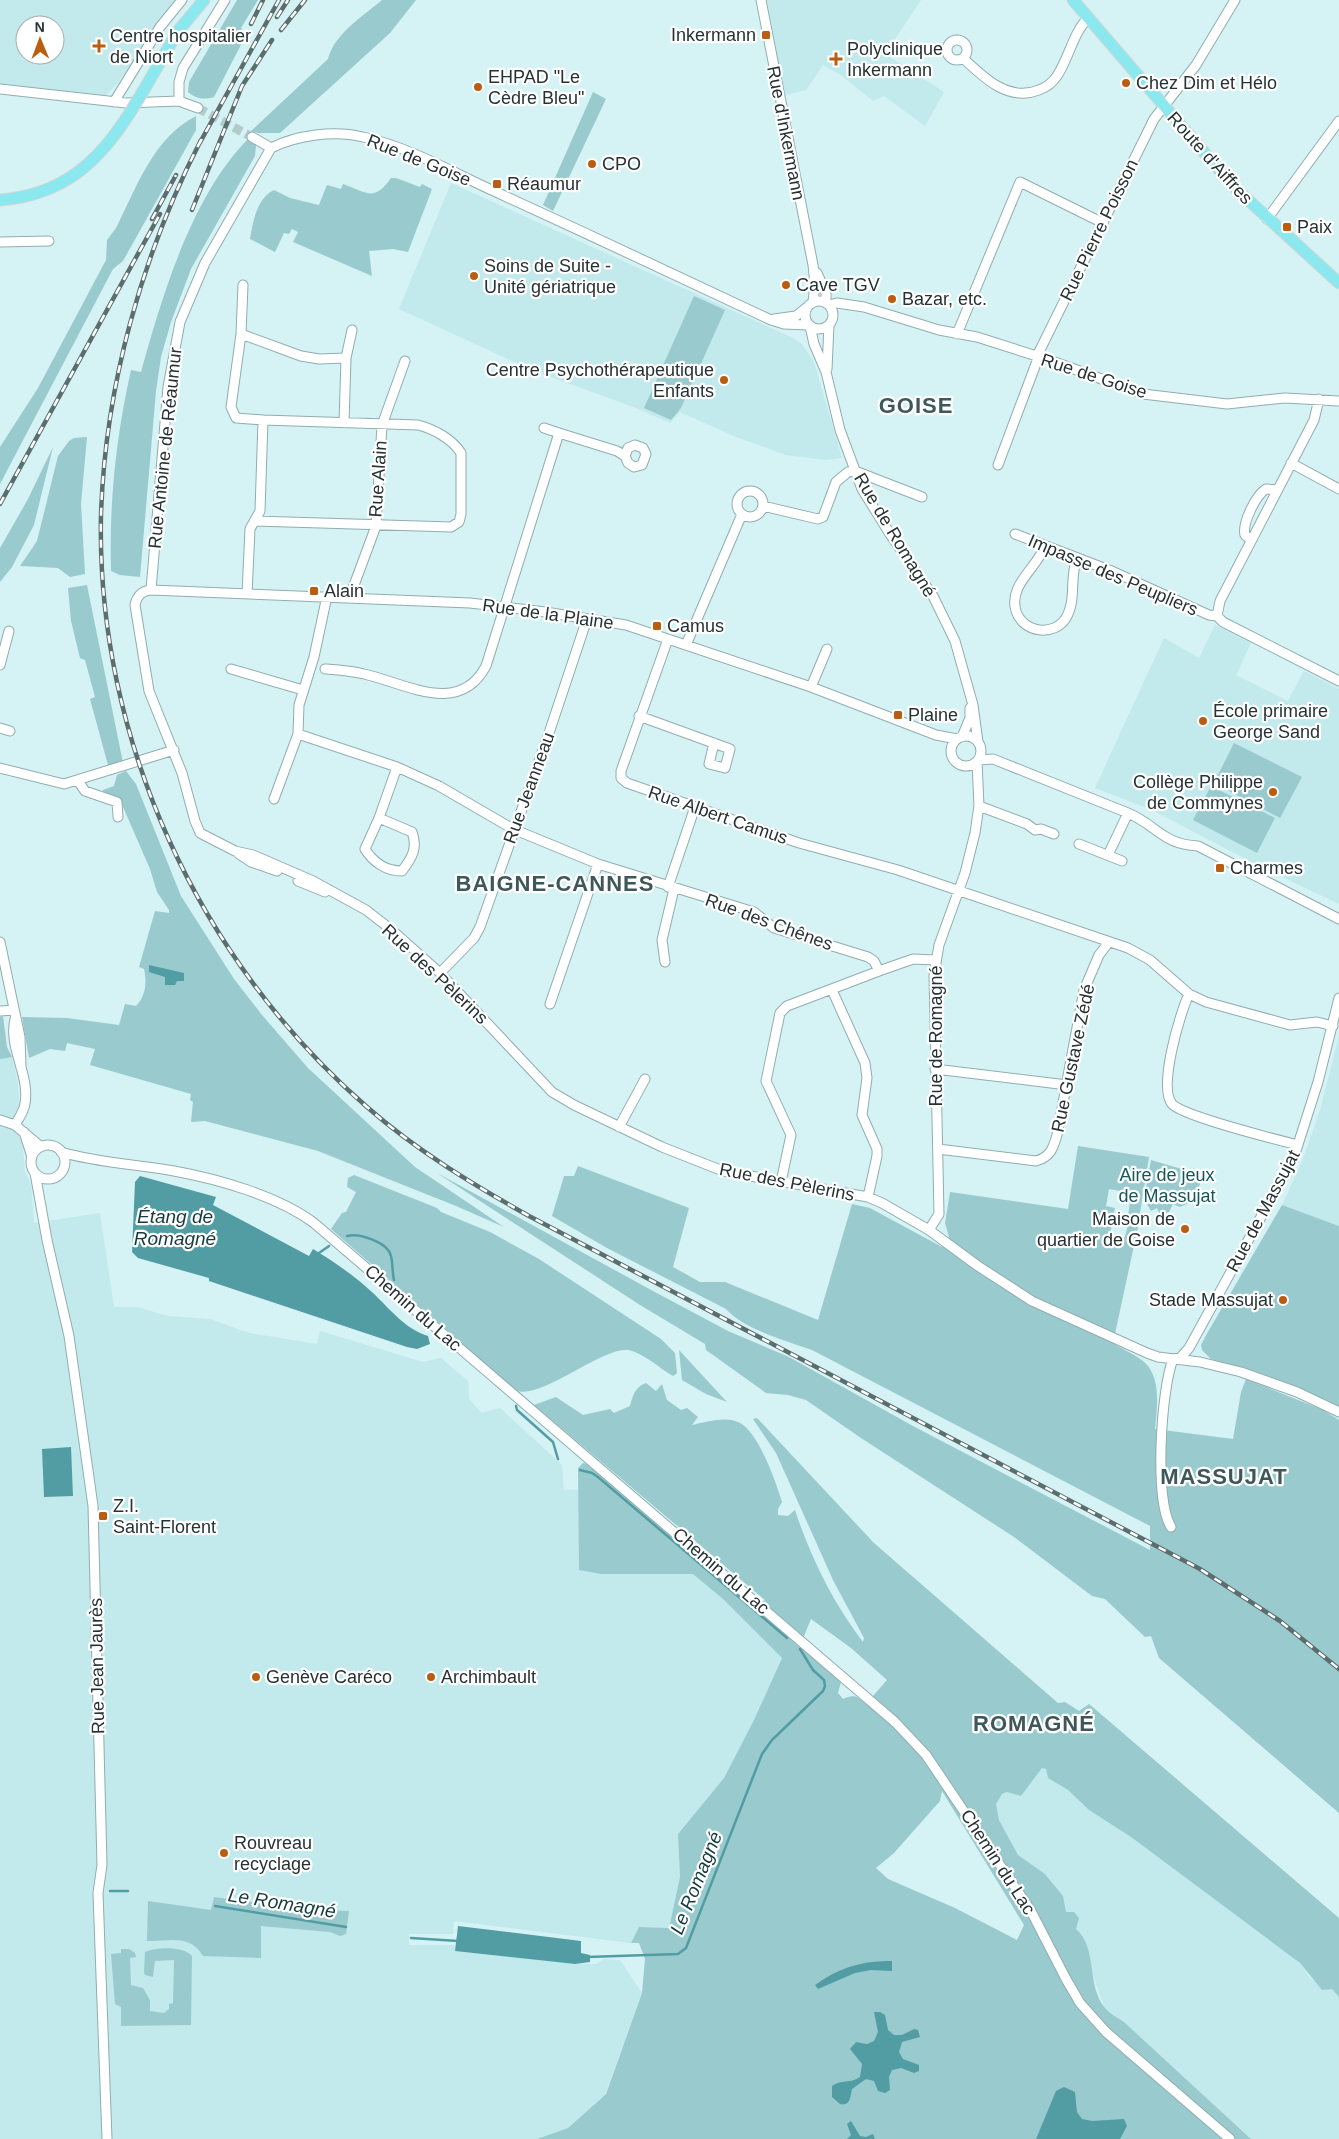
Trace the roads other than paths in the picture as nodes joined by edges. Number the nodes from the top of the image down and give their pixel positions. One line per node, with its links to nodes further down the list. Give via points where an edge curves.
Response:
1 (182, 0): 11 (street, via 160,27)
2 (204, 0): 13 (main road, bridge, via 178,31)
3 (224, 0): 10 (street, via 183,68)
4 (760, 0): 23 (street, Rue d'Inkermann)
5 (1073, 0): 7 (main road, Route d'Aiffres)
6 (1236, 0): 12 (street, Rue Pierre Poisson, via 1196,64)
7 (1088, 18): 8 (street, via 1058,75 1049,84 1029,94 1006,91); 12 (main road, Route d'Aiffres)
8 (963, 58)
9 (0, 89): 11 (street)
10 (179, 101): 13 (street); 14 (street)
11 (114, 102): 13 (street)
12 (1164, 106): 19 (main road, Route d'Aiffres, via 1217,170); 20 (street, Rue Pierre Poisson, via 1154,119)
13 (133, 107): 18 (main road, via 99,156 82,171 50,188)
14 (198, 108)
15 (1339, 121): 19 (street)
16 (252, 137): 17 (street)
17 (271, 148): 29 (street, Rue de Goise, via 294,140 334,134 372,139 542,213); 59 (street, Rue Antoine de Réaumur, via 204,263 180,322 168,387)
18 (0, 200)
19 (1267, 219): 24 (main road, Route d'Aiffres)
20 (1103, 223): 34 (street, via 1020,182); 35 (street, Rue Pierre Poisson)
21 (49, 241): 22 (street)
22 (0, 242)
23 (813, 265): 26 (street, Rue d'Inkermann); 27 (street, Rue d'Inkermann, via 815,284)
24 (1339, 283)
25 (243, 284): 33 (street)
26 (828, 304): 27 (street, via 820,301); 28 (street, Rue de Goise); 30 (street)
27 (809, 305): 29 (street, via 796,316); 31 (street, via 805,317)
28 (855, 306): 30 (street, via 844,309); 34 (street, Rue de Goise)
29 (771, 320): 31 (street, Rue de Goise)
30 (831, 321): 31 (street, via 818,329); 38 (street, Rue de Romagné)
31 (809, 325): 38 (street, Rue de Romagné)
32 (352, 330): 36 (street)
33 (241, 334): 36 (street, via 301,356 319,360); 41 (street, via 232,413 240,420)
34 (957, 334): 35 (street, Rue de Goise)
35 (1038, 356): 39 (street, Rue de Goise, via 1130,391 1171,399 1227,404 1275,398); 48 (street, Rue Pierre Poisson)
36 (346, 358): 42 (street)
37 (405, 361): 43 (street, Rue Alain)
38 (826, 372): 49 (street, Rue de Romagné, via 840,430)
39 (1319, 399): 40 (street, Rue de Goise); 47 (street, Impasse des Peupliers, via 1314,420)
40 (1339, 401)
41 (263, 420): 42 (street); 54 (street, via 260,511)
42 (344, 423): 43 (street)
43 (382, 425): 55 (street, Rue Alain); 55 (street, via 427,427 457,447 463,459 461,514 459,522 451,527)
44 (544, 428): 45 (street)
45 (559, 433): 46 (street); 64 (street)
46 (625, 456)
47 (1291, 463): 50 (street); 65 (street, Impasse des Peupliers, via 1220,601)
48 (998, 465)
49 (855, 472): 51 (street); 52 (street, via 842,476 836,482 822,517 818,519); 77 (street, Rue de Romagné, via 862,489 932,596 955,641)
50 (1339, 489)
51 (922, 497)
52 (763, 506): 53 (street, via 756,515); 53 (street, via 758,494 745,492 738,502)
53 (742, 514): 69 (street)
54 (254, 521): 55 (street); 61 (street, via 250,529)
55 (376, 526): 63 (street, Rue Alain)
56 (1016, 534): 57 (street, Impasse des Peupliers)
57 (1045, 546): 58 (street, Impasse des Peupliers); 58 (street, via 1022,582 1015,603 1023,623 1033,628 1052,629 1064,620 1071,607 1072,573)
58 (1077, 558): 65 (street, Impasse des Peupliers)
59 (152, 590): 60 (street, Rue de la Plaine); 61 (street, Rue de la Plaine)
60 (141, 592): 86 (street, Rue des Pèlerins, via 135,606 145,675)
61 (247, 594): 62 (street, Rue de la Plaine)
62 (327, 596): 63 (street, Rue de la Plaine); 76 (street)
63 (350, 596): 64 (street, Rue de la Plaine)
64 (505, 606): 66 (street, Rue de la Plaine); 73 (street, via 486,666 480,677 462,691 440,695 364,674)
65 (1217, 616): 74 (street)
66 (587, 619): 68 (street, Rue de la Plaine, via 626,625); 101 (street, Rue Jeanneau)
67 (9, 631): 71 (street)
68 (668, 639): 69 (street, Rue de la Plaine); 78 (street, Rue Albert Camus)
69 (686, 645): 75 (street, Rue de la Plaine)
70 (827, 649): 75 (street)
71 (0, 665)
72 (231, 669): 76 (street)
73 (326, 669)
74 (1339, 681)
75 (811, 688): 82 (street, Rue de la Plaine)
76 (303, 690): 81 (street)
77 (970, 695): 83 (street, Rue de Romagné, via 970,718 966,732); 85 (street, Rue de Romagné)
78 (639, 716): 84 (street); 97 (street, Rue Albert Camus, via 621,771 622,778 627,783)
79 (0, 728): 80 (street)
80 (10, 731)
81 (298, 734): 91 (street, Rue des Chênes); 95 (street)
82 (936, 735): 83 (street, Rue de la Plaine); 87 (street, Rue de la Plaine)
83 (960, 738): 85 (street, via 971,737); 87 (street, via 951,747)
84 (714, 743)
85 (979, 744): 88 (street); 89 (street)
86 (174, 750): 93 (street); 115 (street, Rue des Pèlerins, via 198,830 203,836 313,881 366,910)
87 (951, 752): 90 (street, via 954,761)
88 (993, 759): 89 (street); 98 (street)
89 (978, 761): 90 (street, via 970,766); 94 (street, Rue de Romagné)
90 (961, 766): 94 (street, via 972,775)
91 (397, 767): 100 (street); 101 (street, Rue des Chênes, via 439,786)
92 (0, 768): 93 (street, via 59,784)
93 (78, 781): 99 (street, via 85,791 117,802)
94 (978, 786): 96 (street, Rue de Romagné)
95 (274, 799)
96 (979, 806): 102 (street, via 1035,830); 108 (street, Rue de Romagné, via 971,849)
97 (695, 807): 107 (street); 108 (street, Rue Albert Camus, via 808,846)
98 (1128, 813): 104 (street); 109 (street, via 1145,821 1170,841 1198,846)
99 (118, 816)
100 (379, 818): 100 (street, via 365,849 371,858 391,871 402,871 412,858 416,842 412,832)
101 (513, 829): 106 (street, Rue des Chênes); 115 (street, Rue Jeanneau, via 480,927 474,938)
102 (1054, 834)
103 (1079, 844): 104 (street)
104 (1108, 855): 105 (street)
105 (1122, 861)
106 (598, 864): 107 (street, Rue des Chênes); 119 (street)
107 (671, 888): 113 (street, via 662,940); 114 (street, Rue des Chênes, via 754,912 774,928 868,957)
108 (958, 890): 111 (street, Rue Albert Camus); 112 (street, Rue de Romagné)
109 (1339, 919)
110 (0, 942): 121 (street)
111 (1109, 942): 117 (street, Rue Albert Camus, via 1141,954); 125 (street, Rue Gustave Zédé, via 1086,983)
112 (936, 960): 114 (street, via 913,959); 123 (street, Rue de Romagné)
113 (665, 962)
114 (879, 971): 116 (street)
115 (440, 973): 128 (street, Rue des Pèlerins, via 552,1092)
116 (832, 990): 139 (street, via 787,1006 777,1020 766,1077 791,1135); 140 (street, via 867,1070 862,1116 877,1149)
117 (1190, 994): 122 (street, Rue Albert Camus, via 1206,1002 1290,1025 1318,1022); 130 (street, via 1178,1026 1167,1080 1167,1093 1172,1103 1182,1111)
118 (1339, 998): 122 (street, Rue de Massujat)
119 (550, 1004)
120 (0, 1011): 121 (street)
121 (14, 1014): 127 (street, via 13,1043 21,1068 25,1099 25,1106)
122 (1333, 1026): 130 (street, Rue de Massujat)
123 (935, 1069): 125 (street); 132 (street, Rue de Romagné)
124 (645, 1079): 128 (street)
125 (1067, 1085): 132 (street, Rue Gustave Zédé, via 1053,1148 1043,1159 1036,1161)
126 (0, 1120): 127 (street)
127 (15, 1125): 129 (street)
128 (619, 1127): 139 (street, Rue des Pèlerins, via 714,1168)
129 (24, 1132): 131 (street); 134 (street)
130 (1298, 1145): 143 (street, Rue de Massujat, via 1270,1204 1189,1348 1181,1357)
131 (41, 1147): 133 (street, via 54,1146); 134 (street)
132 (938, 1149): 142 (street, Rue de Romagné, via 939,1214)
133 (61, 1152): 135 (street, Chemin du Lac); 136 (street)
134 (32, 1157): 137 (street)
135 (90, 1160): 136 (street, Chemin du Lac); 147 (street, Chemin du Lac, via 137,1165 202,1178 266,1198 303,1214 630,1493 912,1739 959,1802 1032,1912 1080,2003 1106,2032)
136 (64, 1168): 138 (street, via 57,1176)
137 (35, 1173): 138 (street); 141 (street, Rue Jean Jaurès)
138 (48, 1179): 141 (street)
139 (781, 1182): 140 (street, Rue des Pèlerins)
140 (868, 1197): 142 (street, Rue des Pèlerins)
141 (39, 1198): 146 (street, Rue Jean Jaurès, via 69,1336 93,1506 102,1865 98,1893)
142 (930, 1230): 143 (street, Rue des Pèlerins, via 1032,1301 1147,1354)
143 (1173, 1359): 144 (street, Rue des Pèlerins, via 1241,1372 1297,1392); 145 (street, via 1166,1397 1160,1485 1165,1514)
144 (1339, 1412)
145 (1171, 1527)
146 (107, 2139)
147 (1230, 2139)

